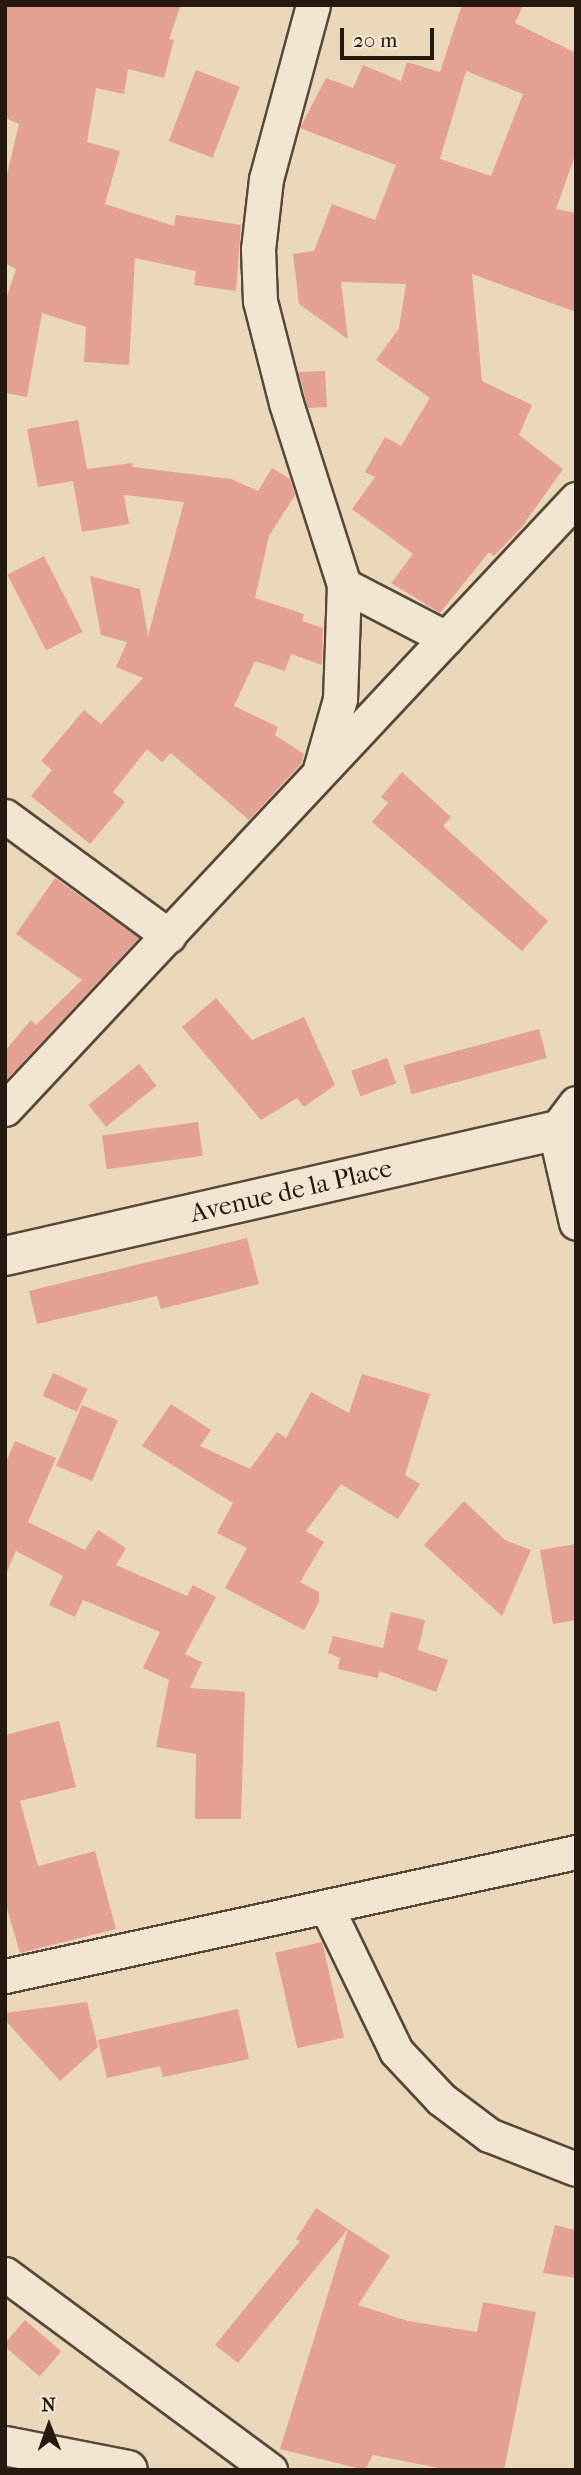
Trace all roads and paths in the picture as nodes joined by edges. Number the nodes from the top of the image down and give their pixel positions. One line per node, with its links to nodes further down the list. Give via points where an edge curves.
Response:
1 (313, 5): 3 (street, via 266,179 258,249 260,301 286,403)
2 (576, 499): 4 (street)
3 (344, 585): 4 (street); 5 (street, via 340,699)
4 (446, 638): 5 (street)
5 (318, 774): 7 (street)
6 (5, 816): 7 (street)
7 (169, 936): 8 (street)
8 (5, 1109)
9 (569, 1120): 10 (street); 11 (street, Avenue de la Place)
10 (576, 1223)
11 (5, 1256)
12 (576, 1852): 13 (street)
13 (327, 1908): 14 (street); 15 (street, via 396,2051 441,2099 489,2135)
14 (5, 1976)
15 (576, 2169)
16 (5, 2274): 19 (street)
17 (5, 2446): 18 (street)
18 (128, 2470)
19 (270, 2470)

